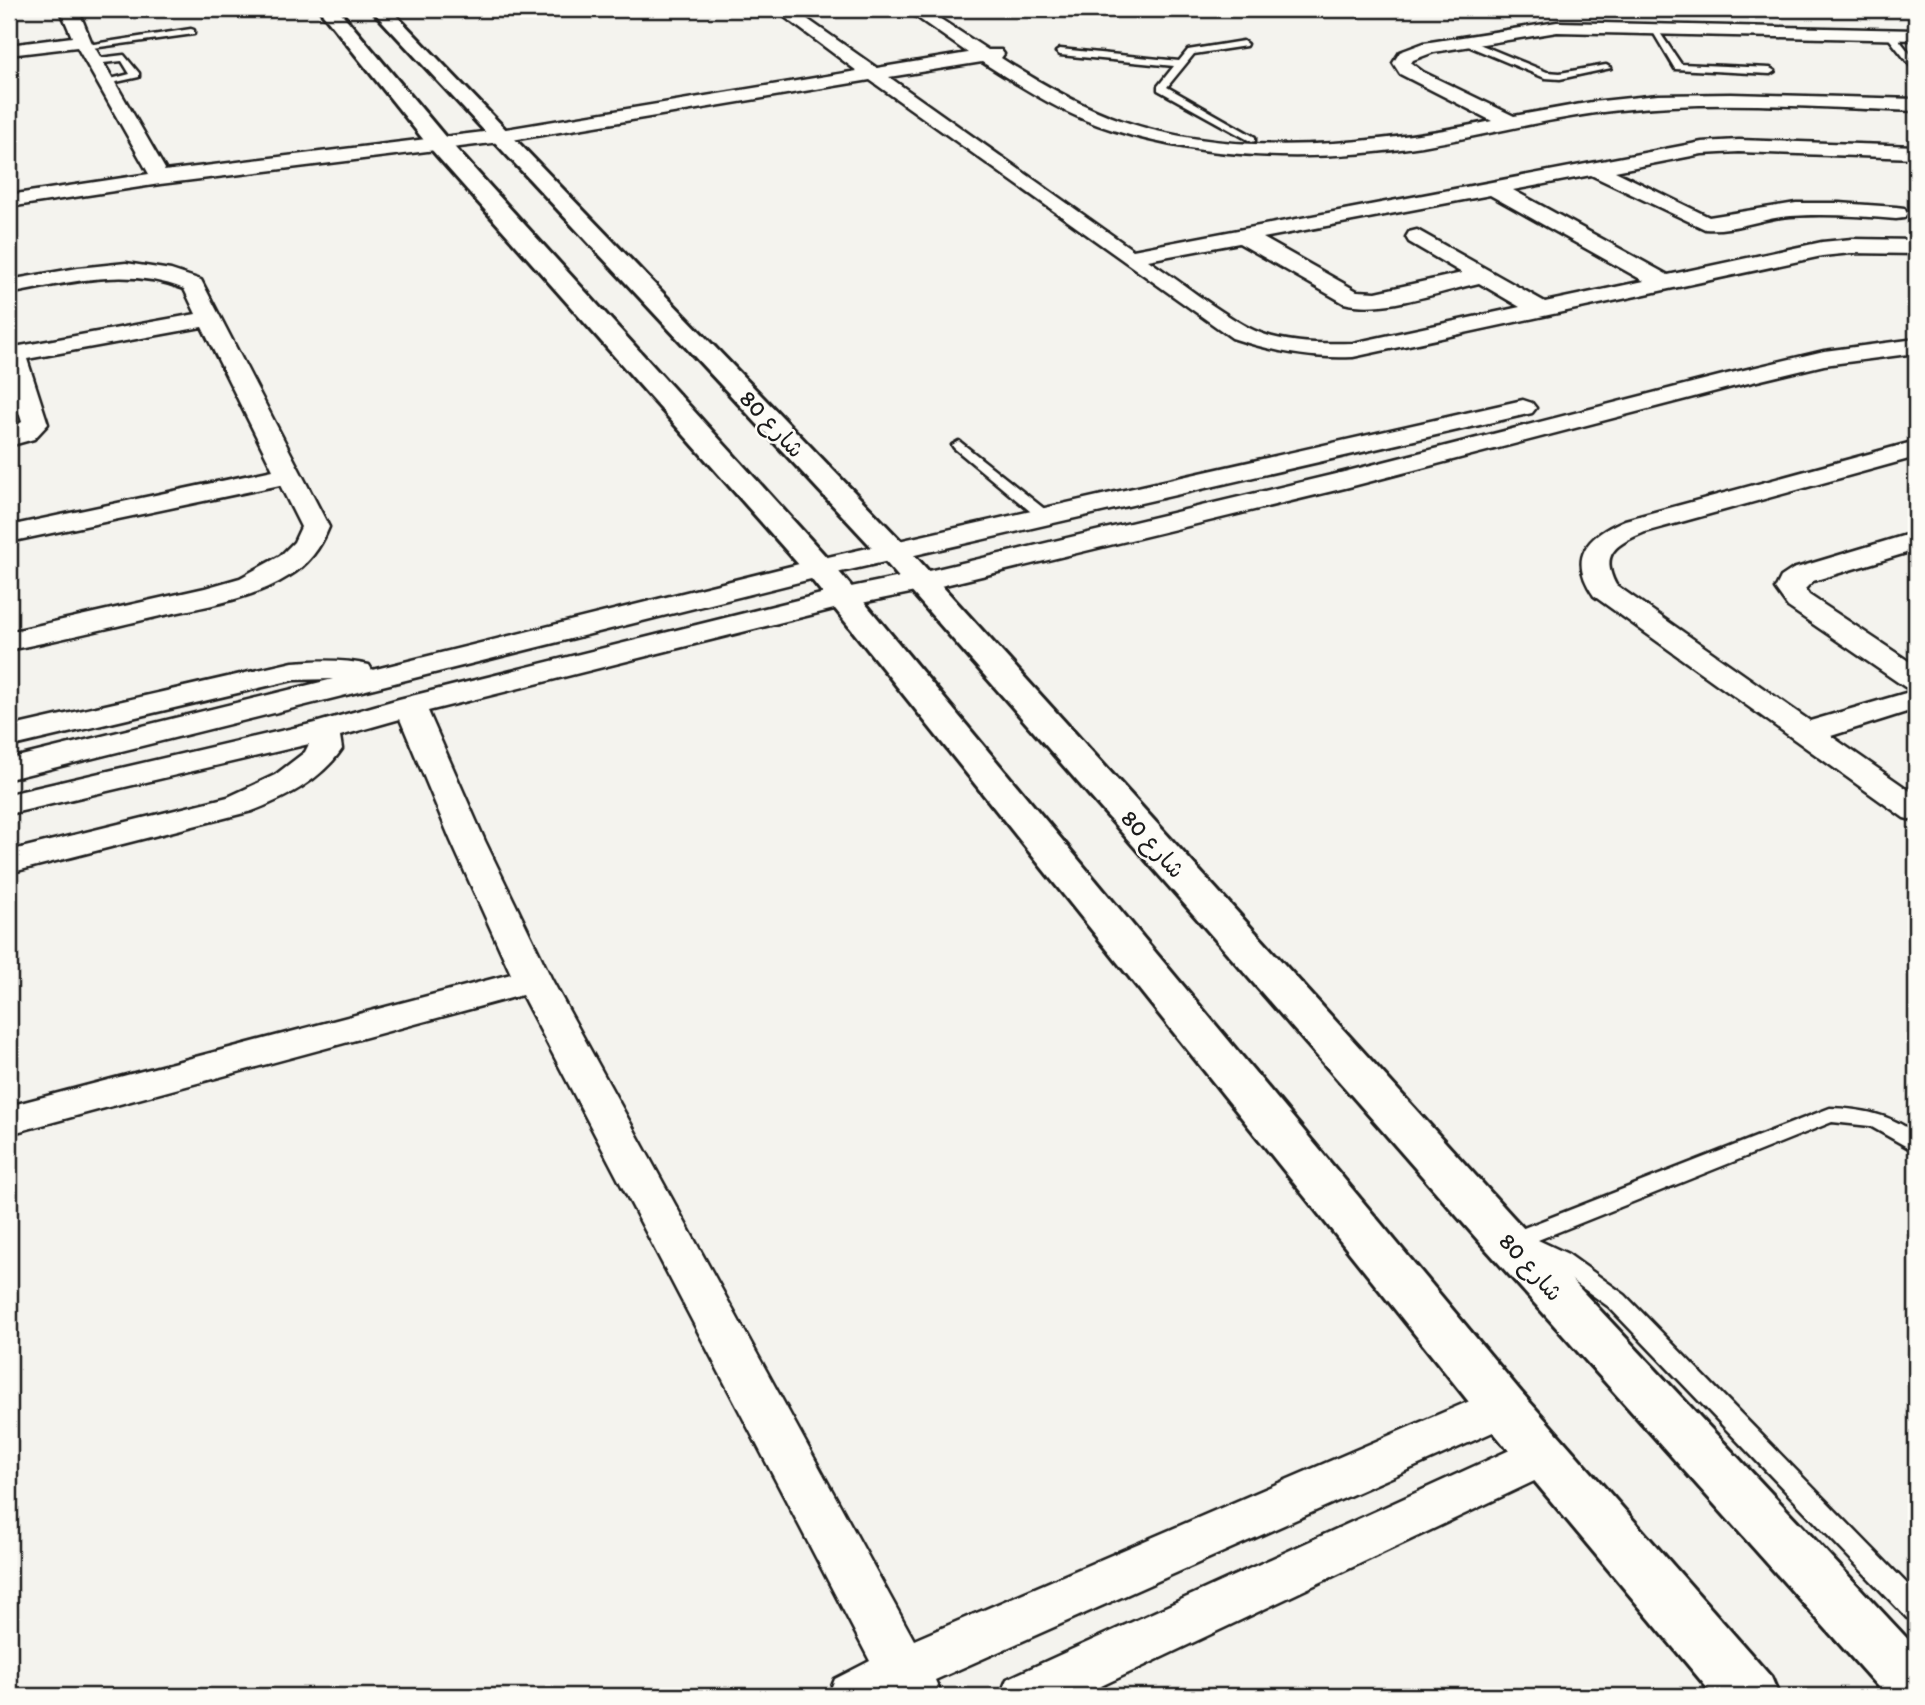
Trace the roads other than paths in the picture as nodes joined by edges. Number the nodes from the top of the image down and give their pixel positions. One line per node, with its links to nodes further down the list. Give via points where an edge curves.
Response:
1 (69, 9): 13 (street)
2 (328, 9): 27 (street)
3 (380, 9): 26 (street, شارع 80)
4 (782, 9): 20 (street)
5 (914, 9): 15 (street)
6 (940, 9): 15 (street)
7 (1653, 29): 9 (street); 11 (street, via 1548,28); 21 (lane, via 1678,67)
8 (191, 32): 13 (lane)
9 (1890, 34): 10 (street); 18 (lane)
10 (1916, 35)
11 (1464, 41): 19 (lane, via 1545,75); 25 (street, via 1415,51 1402,63 1416,76)
12 (1243, 44): 17 (lane, via 1191,52)
13 (87, 49): 14 (street); 22 (street); 22 (lane, via 124,58 136,75)
14 (9, 50)
15 (993, 51): 20 (street); 25 (street, via 1069,105 1108,122 1175,139 1272,149 1354,148 1417,140); 28 (street, via 1109,110 1162,126)
16 (1060, 52): 17 (lane)
17 (1180, 64): 28 (lane, via 1161,88)
18 (1916, 67)
19 (1606, 68)
20 (867, 69): 26 (street); 41 (street)
21 (1770, 71)
22 (106, 83): 31 (street)
23 (1916, 97): 25 (street, via 1652,93 1576,101)
24 (1916, 105): 25 (street, via 1659,101)
25 (1505, 119): 28 (street, via 1348,138)
26 (494, 130): 27 (street); 57 (street, شارع 80)
27 (436, 138): 31 (street); 35 (street); 58 (street)
28 (1252, 138)
29 (1916, 152): 30 (street, via 1720,146)
30 (1593, 168): 32 (street); 36 (street, via 1709,223 1817,209)
31 (155, 169): 33 (street)
32 (1493, 188): 37 (street); 43 (street)
33 (9, 190)
34 (1883, 193): 36 (street)
35 (9, 201)
36 (1896, 213): 39 (street)
37 (1242, 235): 41 (street); 42 (street, via 1352,298 1376,299)
38 (1417, 237): 42 (street)
39 (1916, 240)
40 (1916, 247): 43 (street, via 1822,249)
41 (1129, 257): 45 (street, via 1240,333 1304,350 1374,346)
42 (1482, 275): 45 (street)
43 (1665, 283): 45 (street)
44 (9, 287): 46 (street, via 120,270 151,271 193,285)
45 (1542, 310)
46 (210, 319): 49 (street); 53 (street)
47 (1916, 323): 54 (street, via 1802,344)
48 (1916, 346): 59 (street, via 1824,358)
49 (11, 355): 50 (street, via 35,424)
50 (9, 438)
51 (959, 445): 54 (lane)
52 (1916, 449): 66 (street, via 1635,526 1604,541 1596,552 1593,564 1604,590)
53 (288, 475): 55 (street); 61 (street, via 315,527 310,542 276,572 207,596)
54 (1047, 519): 57 (street)
55 (9, 534)
56 (1916, 541): 62 (street, via 1803,575 1790,589 1798,601)
57 (893, 551): 58 (street); 59 (street, شارع 80)
58 (818, 568): 60 (street); 63 (street, via 479,651)
59 (920, 582): 60 (street); 75 (street, شارع 80)
60 (841, 598): 63 (street); 76 (street)
61 (9, 641)
62 (1916, 680)
63 (396, 692): 65 (street); 67 (street, via 347,670 293,671); 68 (street); 72 (street)
64 (1916, 699): 66 (street)
65 (323, 731): 69 (street); 71 (street, via 326,749 312,765 250,801)
66 (1806, 733): 70 (street)
67 (9, 737)
68 (9, 769)
69 (9, 804)
70 (1916, 811)
71 (9, 862)
72 (533, 980): 73 (street); 79 (street)
73 (9, 1121)
74 (1916, 1145): 75 (lane, via 1895,1127 1862,1115 1830,1115)
75 (1507, 1233): 78 (lane, via 1560,1260 1617,1301); 80 (street, شارع 80)
76 (1503, 1407): 77 (street); 79 (street)
77 (1545, 1454): 82 (street); 83 (street)
78 (1916, 1610)
79 (909, 1683): 81 (street)
80 (1916, 1688)
81 (854, 1696)
82 (1026, 1696)
83 (1750, 1696)

